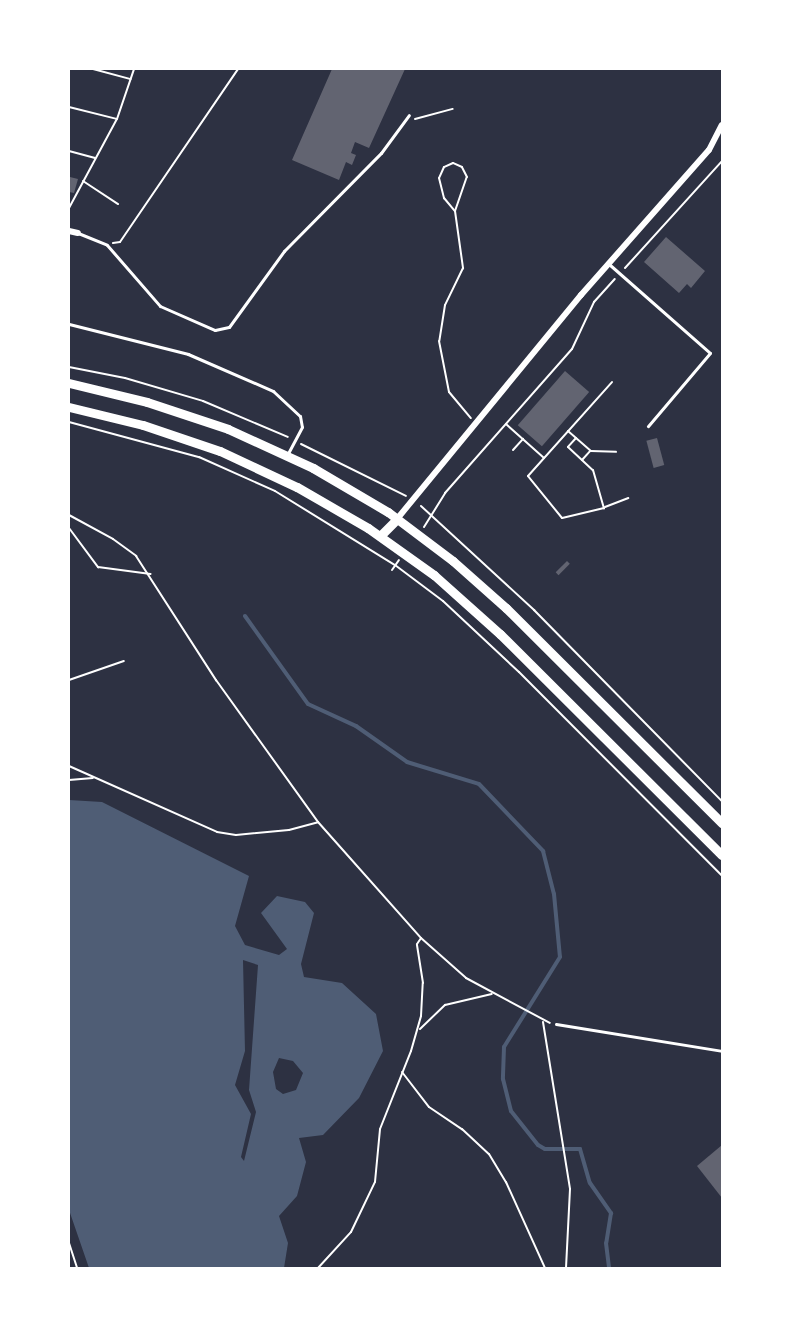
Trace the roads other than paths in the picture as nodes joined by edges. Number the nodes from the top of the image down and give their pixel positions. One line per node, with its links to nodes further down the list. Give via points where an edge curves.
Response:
1 (410, 115): 4 (lane, via 381,153 284,251 229,327 215,330 160,306 107,245)
2 (722, 125): 5 (street, via 709,150)
3 (69, 231): 4 (street)
4 (78, 233)
5 (609, 264): 9 (lane, via 710,353); 11 (street)
6 (69, 324): 10 (lane, via 188,354 273,391 300,416 302,427)
7 (70, 384): 10 (main road, via 195,417)
8 (69, 407): 12 (main road, via 143,424 220,451 310,493)
9 (648, 426)
10 (288, 455): 11 (main road)
11 (397, 519): 12 (main road); 13 (main road, via 506,608)
12 (380, 536): 14 (main road, via 439,579 500,634)
13 (722, 823)
14 (722, 855)
15 (556, 1024): 16 (lane)
16 (722, 1051)

